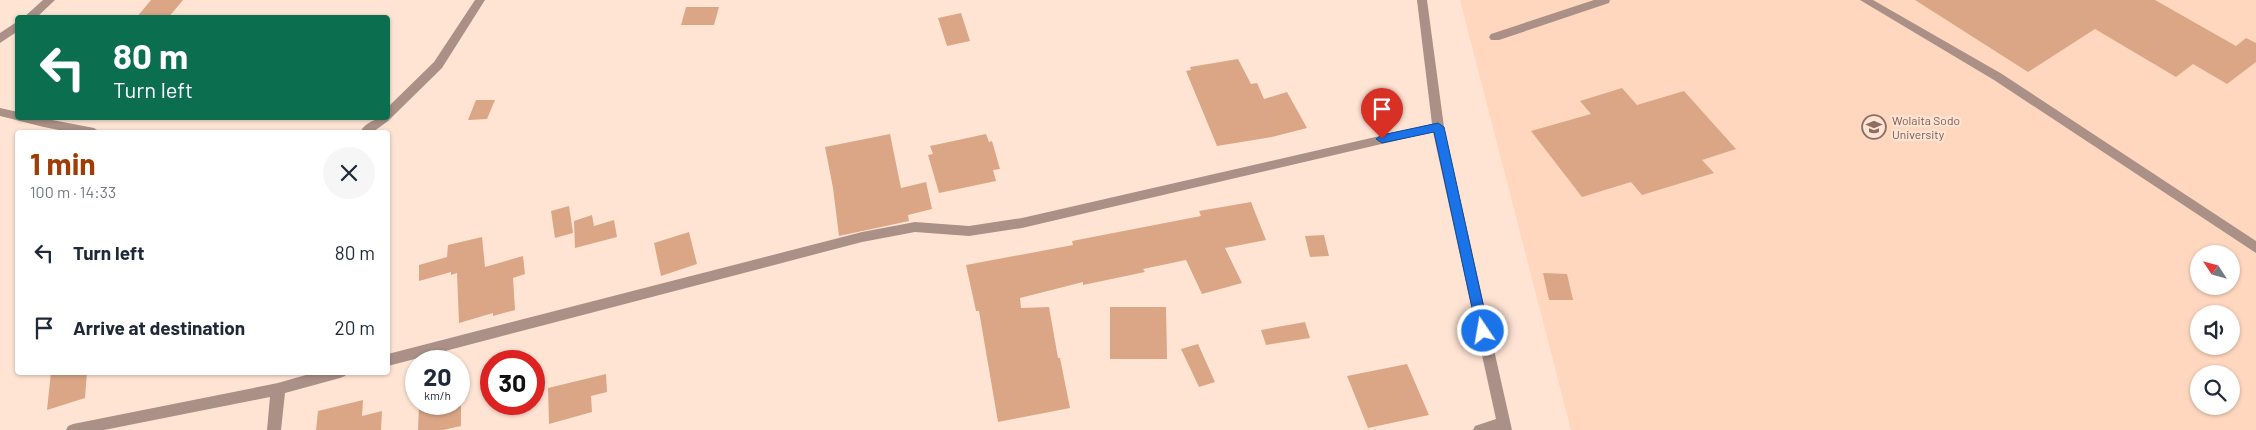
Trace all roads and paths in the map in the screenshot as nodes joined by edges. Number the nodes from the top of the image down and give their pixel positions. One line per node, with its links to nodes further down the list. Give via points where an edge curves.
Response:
1 (50, 0): 6 (street)
2 (480, 0): 11 (street, via 438,64)
3 (1422, 0): 15 (street)
4 (1605, 0): 8 (street)
5 (1865, 0): 18 (street, via 1998,77)
6 (32, 15)
7 (15, 27): 9 (street)
8 (1495, 36)
9 (0, 39)
10 (0, 112): 12 (street)
11 (390, 112)
12 (15, 115)
13 (33, 120): 16 (street)
14 (381, 120): 17 (street)
15 (1438, 127): 19 (street, via 1022,223 969,231 915,227 862,238); 22 (street)
16 (84, 130)
17 (369, 130)
18 (2256, 248)
19 (390, 359)
20 (329, 375): 21 (street)
21 (278, 389): 23 (street); 24 (street)
22 (1505, 427): 25 (street)
23 (73, 430)
24 (274, 430)
25 (1480, 430)

